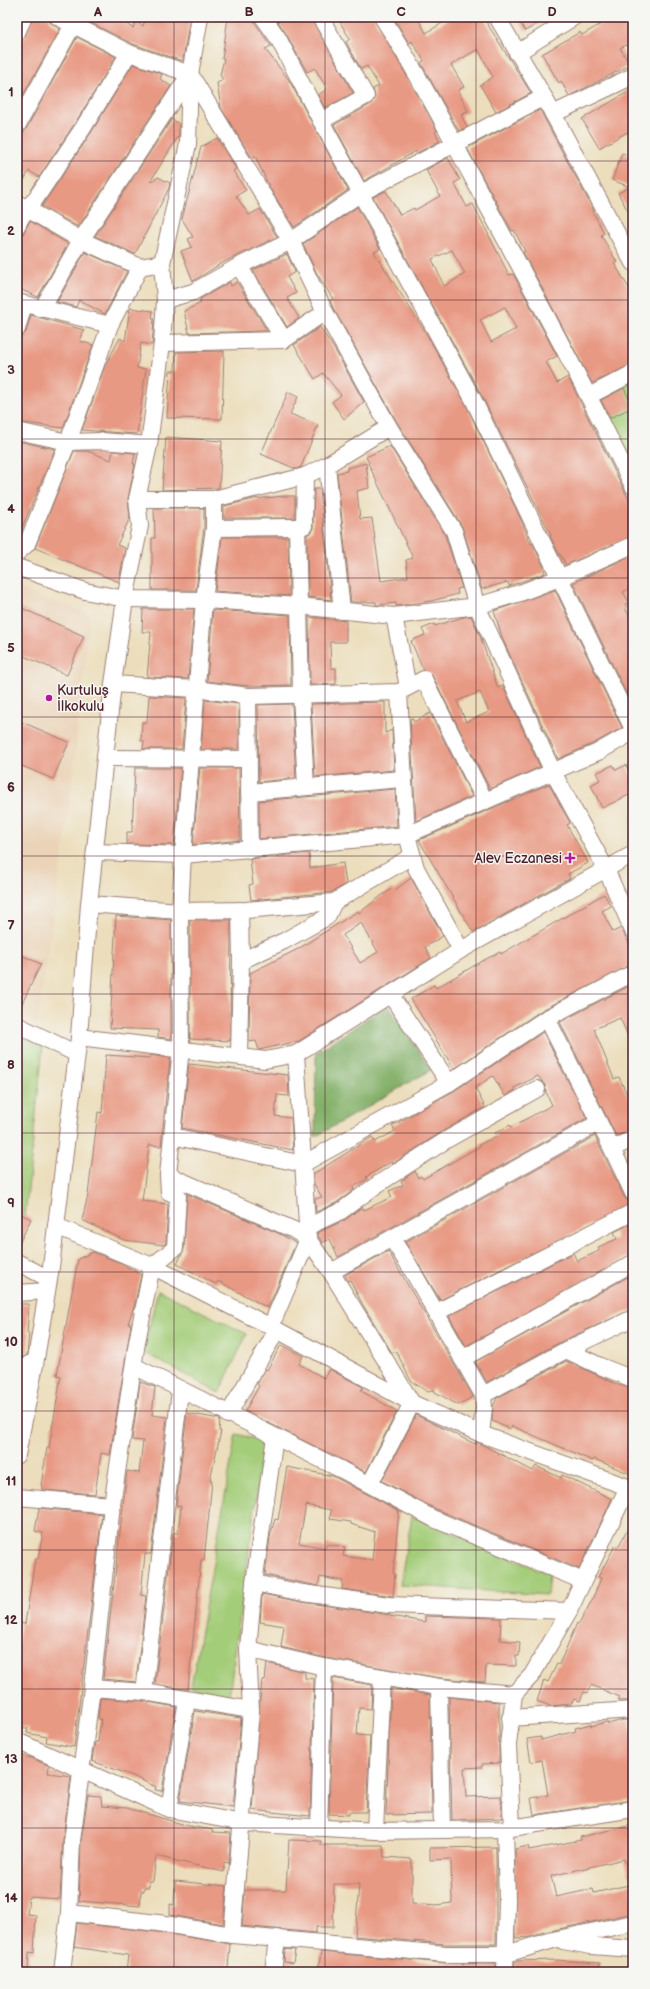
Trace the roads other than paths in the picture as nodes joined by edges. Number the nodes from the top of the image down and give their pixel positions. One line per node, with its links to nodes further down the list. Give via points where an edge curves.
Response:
1 (24, 17): 10 (street)
2 (58, 17): 9 (street)
3 (200, 17): 13 (street)
4 (264, 17): 17 (street, via 278,38)
5 (320, 17): 17 (street, via 366,96)
6 (382, 17): 19 (street)
7 (497, 17): 12 (street)
8 (574, 17): 12 (street)
9 (79, 23): 11 (street); 18 (street)
10 (17, 32)
11 (129, 53): 13 (street); 21 (street, via 84,128 34,201)
12 (517, 53): 15 (street)
13 (190, 74): 23 (street); 24 (street); 25 (street, via 188,144)
14 (633, 76): 16 (street)
15 (544, 97): 16 (street); 19 (street)
16 (553, 114): 26 (street)
17 (321, 121): 20 (street)
18 (17, 126)
19 (454, 144): 20 (street); 38 (street)
20 (361, 194): 24 (street); 53 (street, via 472,399)
21 (21, 206): 22 (street); 23 (street)
22 (17, 226)
23 (82, 240): 28 (street); 31 (street)
24 (291, 242): 27 (street); 32 (street)
25 (162, 263): 28 (street); 29 (street)
26 (633, 263)
27 (239, 266): 29 (street, via 193,292); 35 (street)
28 (140, 267): 33 (street)
29 (165, 300): 36 (street)
30 (21, 303): 31 (street); 34 (street)
31 (42, 308): 33 (street)
32 (325, 312): 35 (street); 39 (street)
33 (110, 325): 41 (street)
34 (17, 329)
35 (284, 340): 36 (street)
36 (162, 343): 42 (street)
37 (633, 373): 38 (street)
38 (590, 396): 45 (street)
39 (389, 427): 43 (street); 57 (street, via 454,531)
40 (17, 431): 41 (street)
41 (68, 442): 42 (street, via 102,441); 51 (street, via 27,544)
42 (149, 445): 46 (street)
43 (328, 465): 44 (street); 58 (street)
44 (304, 476): 47 (street); 48 (street, via 304,526)
45 (633, 486)
46 (137, 499): 47 (street); 54 (street, via 140,526)
47 (214, 499): 49 (street)
48 (297, 527): 49 (street); 56 (street)
49 (214, 528): 55 (street)
50 (633, 545): 53 (street)
51 (17, 553)
52 (17, 567): 54 (street, via 85,591)
53 (559, 578): 57 (street); 65 (street)
54 (125, 599): 55 (street); 60 (street)
55 (204, 600): 56 (street); 61 (street)
56 (299, 606): 58 (street); 63 (street)
57 (478, 606): 59 (street); 70 (street)
58 (342, 610): 59 (street)
59 (394, 616): 62 (street)
60 (113, 684): 61 (street); 67 (street)
61 (196, 689): 64 (street); 68 (street)
62 (403, 689): 63 (street); 71 (street); 74 (street, via 424,679)
63 (301, 694): 64 (street); 72 (street)
64 (248, 696): 69 (street)
65 (633, 729)
66 (633, 732): 70 (street, via 598,752)
67 (105, 758): 68 (street); 77 (street)
68 (192, 760): 69 (street); 79 (street)
69 (249, 760): 73 (street)
70 (553, 772): 74 (street); 81 (street)
71 (402, 779): 72 (street); 75 (street)
72 (306, 787): 73 (street)
73 (249, 792): 76 (street)
74 (485, 801): 75 (street)
75 (407, 836): 76 (street); 80 (street)
76 (250, 850): 79 (street)
77 (96, 852): 79 (street); 83 (street)
78 (633, 854): 81 (street)
79 (183, 855): 85 (street)
80 (412, 856): 82 (street); 87 (street)
81 (606, 869): 86 (street); 87 (street)
82 (334, 902): 84 (street); 88 (street, via 327,917)
83 (89, 904): 85 (street); 93 (street)
84 (240, 910): 85 (street); 88 (street)
85 (180, 911): 94 (street)
86 (633, 931)
87 (461, 950): 90 (street)
88 (241, 961): 97 (street)
89 (633, 973): 91 (street)
90 (390, 994): 96 (street); 98 (street)
91 (547, 1018): 98 (street); 100 (street)
92 (17, 1025): 95 (street)
93 (78, 1037): 94 (street); 95 (street)
94 (181, 1048): 97 (street); 101 (street)
95 (75, 1053): 109 (street)
96 (296, 1054): 97 (street, via 264,1060); 104 (street)
97 (239, 1056)
98 (450, 1083): 104 (street)
99 (537, 1089): 110 (street, via 448,1139)
100 (598, 1124): 103 (street); 111 (street)
101 (172, 1136): 104 (street); 106 (street)
102 (633, 1138): 103 (street)
103 (613, 1148): 105 (street)
104 (303, 1164): 110 (street)
105 (629, 1173): 107 (street)
106 (168, 1175): 110 (street, via 294,1230); 114 (street, via 169,1192 178,1196 175,1248)
107 (633, 1193)
108 (633, 1212): 118 (street)
109 (56, 1226): 114 (street); 116 (street)
110 (307, 1233): 115 (street); 120 (street)
111 (392, 1239): 115 (street); 118 (street)
112 (17, 1262): 116 (street)
113 (633, 1263): 122 (street)
114 (152, 1266): 120 (street); 124 (street)
115 (331, 1272): 129 (street)
116 (48, 1285): 117 (street); 123 (street)
117 (17, 1293)
118 (437, 1312): 122 (street)
119 (633, 1318): 121 (street)
120 (274, 1328): 129 (street); 130 (street)
121 (566, 1350): 125 (street); 128 (street)
122 (462, 1359): 128 (street)
123 (27, 1364): 126 (street); 133 (street)
124 (134, 1366): 127 (street); 137 (street)
125 (633, 1378)
126 (17, 1381)
127 (180, 1390): 130 (street); 146 (street)
128 (483, 1394): 131 (street)
129 (412, 1403): 131 (street); 134 (street)
130 (228, 1414): 132 (street)
131 (481, 1434): 135 (street)
132 (275, 1437): 134 (street); 139 (street)
133 (17, 1455)
134 (370, 1484): 138 (street, via 434,1519)
135 (630, 1488): 138 (street)
136 (17, 1497): 137 (street)
137 (112, 1505): 145 (street)
138 (584, 1581): 140 (street)
139 (254, 1583): 140 (street, via 303,1594 389,1605); 141 (street)
140 (569, 1610): 147 (street, via 532,1675)
141 (248, 1649): 142 (street); 149 (street)
142 (324, 1667): 143 (street); 157 (street)
143 (382, 1677): 144 (street); 160 (street)
144 (439, 1687): 147 (street); 159 (street)
145 (92, 1688): 146 (street); 153 (street)
146 (144, 1692): 148 (street)
147 (514, 1694): 151 (street)
148 (187, 1700): 149 (street); 154 (street)
149 (251, 1710): 156 (street)
150 (633, 1710): 151 (street)
151 (510, 1718): 158 (street)
152 (17, 1741): 153 (street)
153 (82, 1770): 154 (street); 161 (street, via 72,1841)
154 (169, 1809): 156 (street)
155 (633, 1809): 158 (street)
156 (243, 1823): 157 (street); 163 (street)
157 (319, 1828): 160 (street)
158 (508, 1828): 159 (street); 167 (street)
159 (442, 1830): 160 (street)
160 (375, 1831)
161 (69, 1913): 163 (street); 168 (street)
162 (633, 1923): 165 (street)
163 (232, 1935): 164 (street)
164 (277, 1938): 167 (street, via 446,1954); 169 (street)
165 (553, 1940): 166 (street); 167 (street)
166 (633, 1949)
167 (506, 1954): 170 (street)
168 (62, 1972)
169 (273, 1972)
170 (505, 1972)

